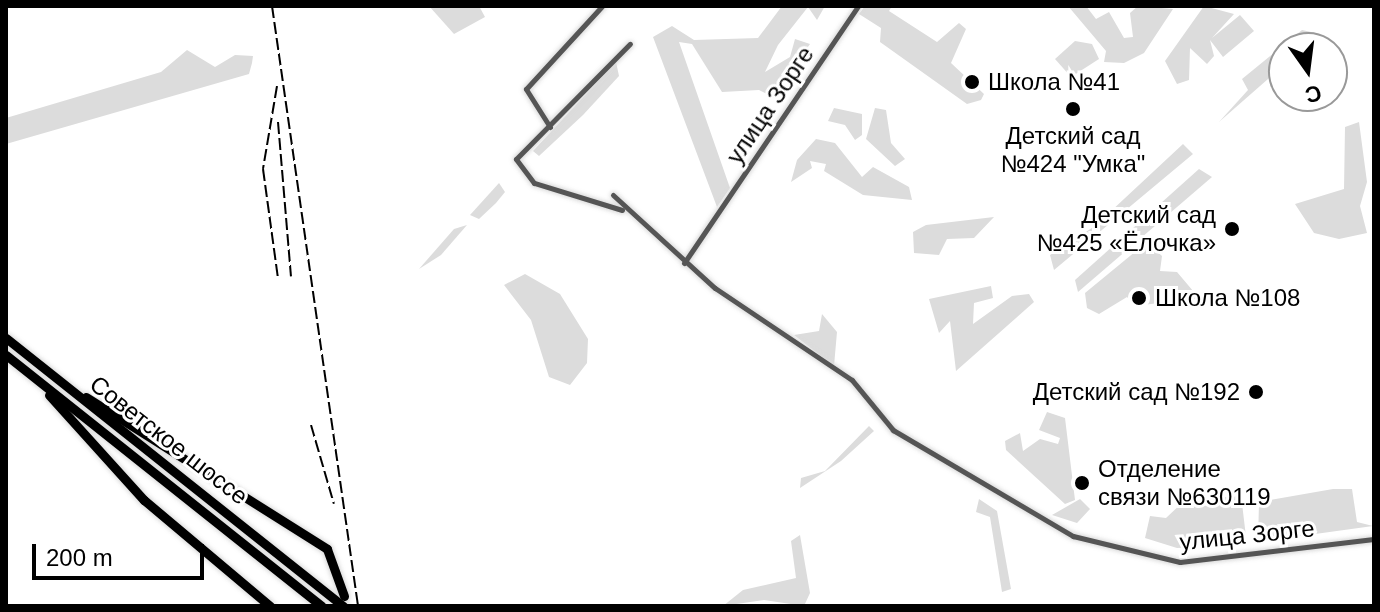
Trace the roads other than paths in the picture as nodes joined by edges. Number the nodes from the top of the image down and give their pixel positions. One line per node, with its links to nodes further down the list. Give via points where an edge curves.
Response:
1 (602, 6): 4 (street, via 526,89)
2 (858, 6): 7 (street, улица Зорге)
3 (630, 44): 4 (street)
4 (550, 127): 6 (street, via 516,159 522,175)
5 (613, 195): 6 (street)
6 (625, 211): 7 (street, улица Зорге)
7 (684, 263): 12 (street, улица Зорге, via 852,380 882,420 1040,522 1137,556 1210,561)
8 (6, 338): 11 (highway, Советское шоссе)
9 (6, 355): 10 (highway, Советское шоссе)
10 (37, 380): 14 (highway, via 144,500); 15 (highway, Советское шоссе)
11 (69, 388): 13 (highway, Советское шоссе); 13 (highway, via 327,549)
12 (1374, 539)
13 (341, 600)
14 (270, 606)
15 (321, 606)

